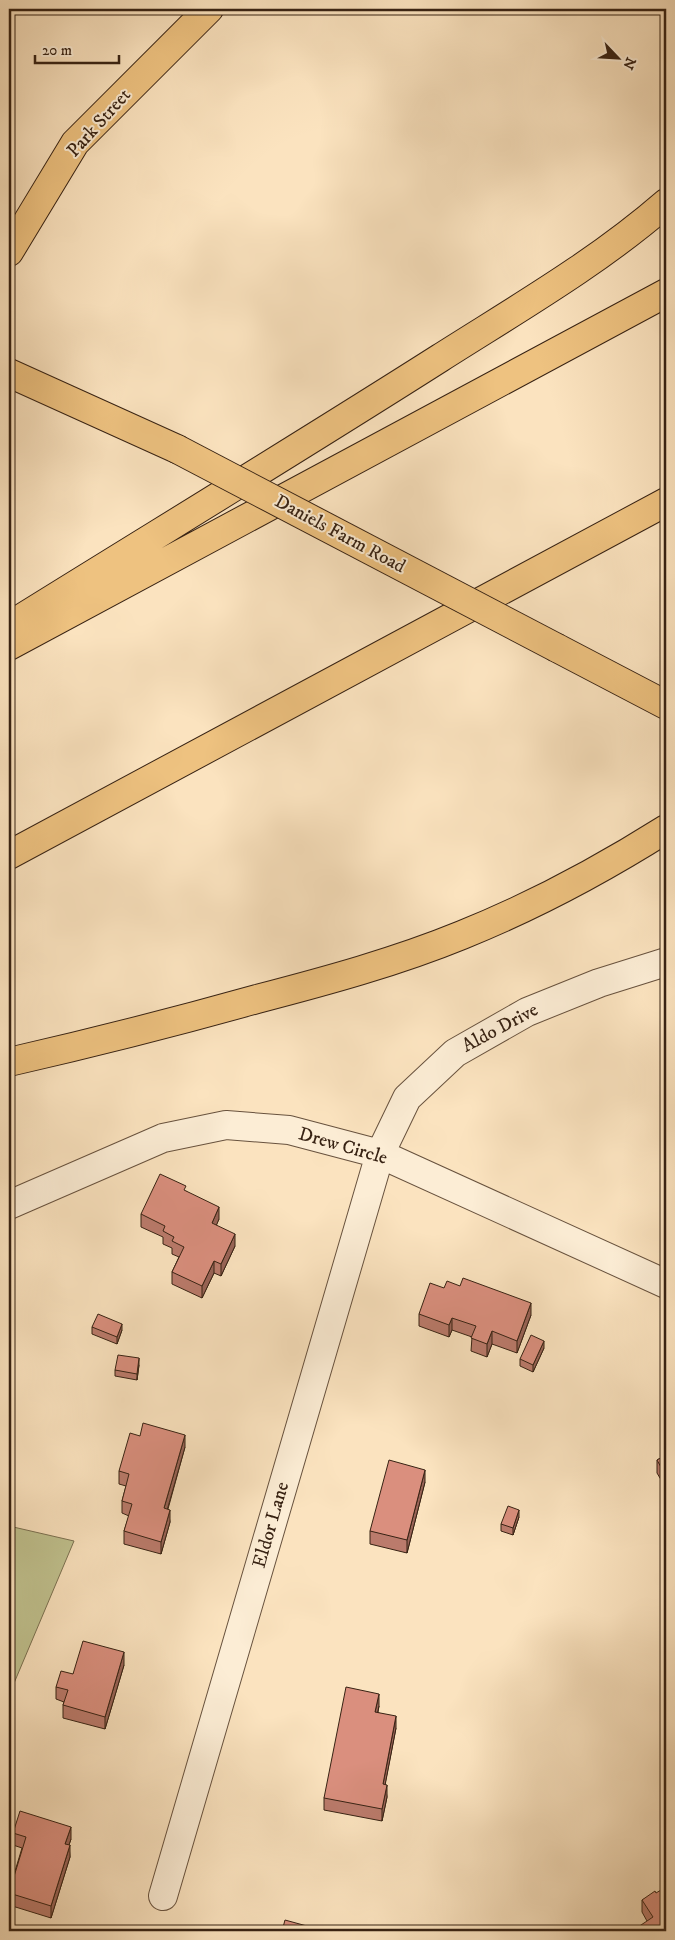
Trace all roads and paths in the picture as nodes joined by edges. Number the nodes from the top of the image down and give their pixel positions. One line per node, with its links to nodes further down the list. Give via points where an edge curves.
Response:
1 (209, 9): 3 (main road, Park Street, via 76,143)
2 (666, 203): 7 (main road, via 624,238 552,286)
3 (9, 252)
4 (666, 293): 8 (main road)
5 (9, 374): 9 (main road, Daniels Farm Road, bridge, via 177,449)
6 (666, 502): 11 (main road)
7 (9, 626)
8 (9, 646)
9 (666, 705)
10 (666, 829): 13 (main road, via 541,900 424,949 295,989)
11 (9, 856)
12 (666, 962): 14 (street, Aldo Drive, via 599,983 527,1012 455,1053 407,1098)
13 (9, 1062)
14 (380, 1154): 15 (street, Drew Circle, via 290,1130 226,1125 163,1138); 16 (street, Drew Circle); 17 (street, Eldor Lane)
15 (9, 1205)
16 (666, 1284)
17 (163, 1896)

